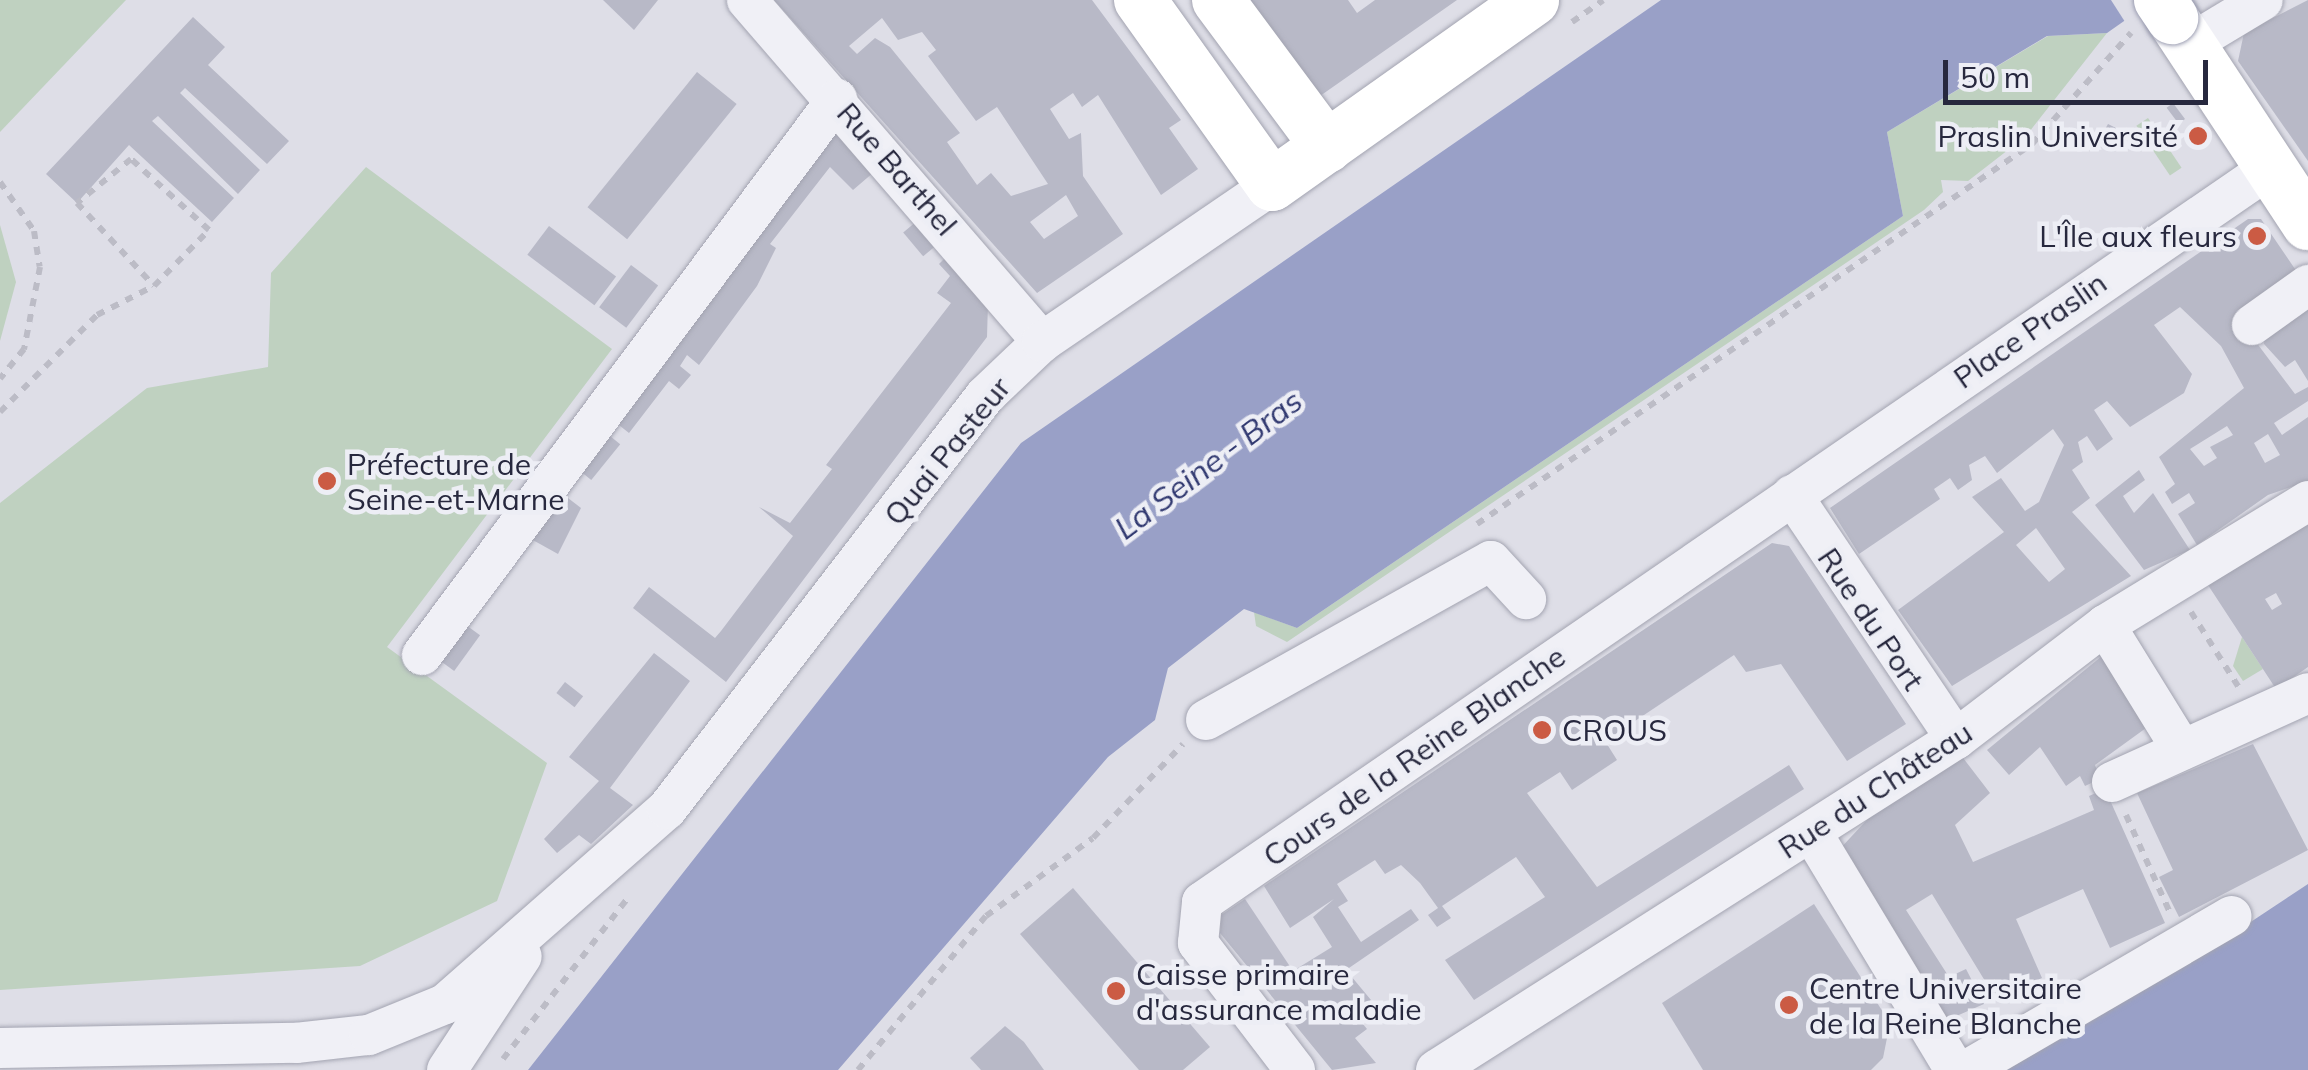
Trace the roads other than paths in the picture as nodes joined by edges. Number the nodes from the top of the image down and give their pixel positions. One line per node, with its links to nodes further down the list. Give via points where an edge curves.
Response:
1 (747, 0): 7 (street, Rue Barthel)
2 (1140, 0): 10 (main road)
3 (1218, 0): 8 (main road)
4 (2263, 0): 6 (street)
5 (1523, 12): 8 (main road, Quai Pasteur)
6 (2167, 21): 9 (main road)
7 (837, 99): 14 (street, Rue Barthel); 19 (street)
8 (1327, 147): 10 (main road, Quai Pasteur)
9 (2270, 168): 11 (main road); 15 (street, Place Praslin)
10 (1272, 185): 14 (street, Quai Pasteur)
11 (2308, 224)
12 (2308, 285): 13 (street)
13 (2252, 326)
14 (1042, 342): 27 (street, Quai Pasteur, via 985,396 667,810)
15 (1792, 495): 22 (street, Rue du Port); 31 (street, Cours de la Reine Blanche, via 1202,902 1198,943)
16 (2308, 501): 18 (street, Rue du Château)
17 (1526, 599): 21 (street, via 1491,561)
18 (2104, 625): 22 (street, Rue du Château); 23 (street)
19 (422, 656)
20 (2308, 693): 23 (street, via 2259,720)
21 (1206, 720)
22 (1956, 740): 25 (street, Rue du Château)
23 (2180, 748): 24 (street)
24 (2112, 782)
25 (1812, 833): 32 (street, Rue du Château); 33 (street)
26 (2232, 916): 34 (street)
27 (544, 924): 29 (street, via 445,1004); 30 (street)
28 (0, 1048): 29 (street)
29 (304, 1057)
30 (448, 1070)
31 (1295, 1070)
32 (1436, 1070)
33 (1955, 1070)
34 (1967, 1070)

